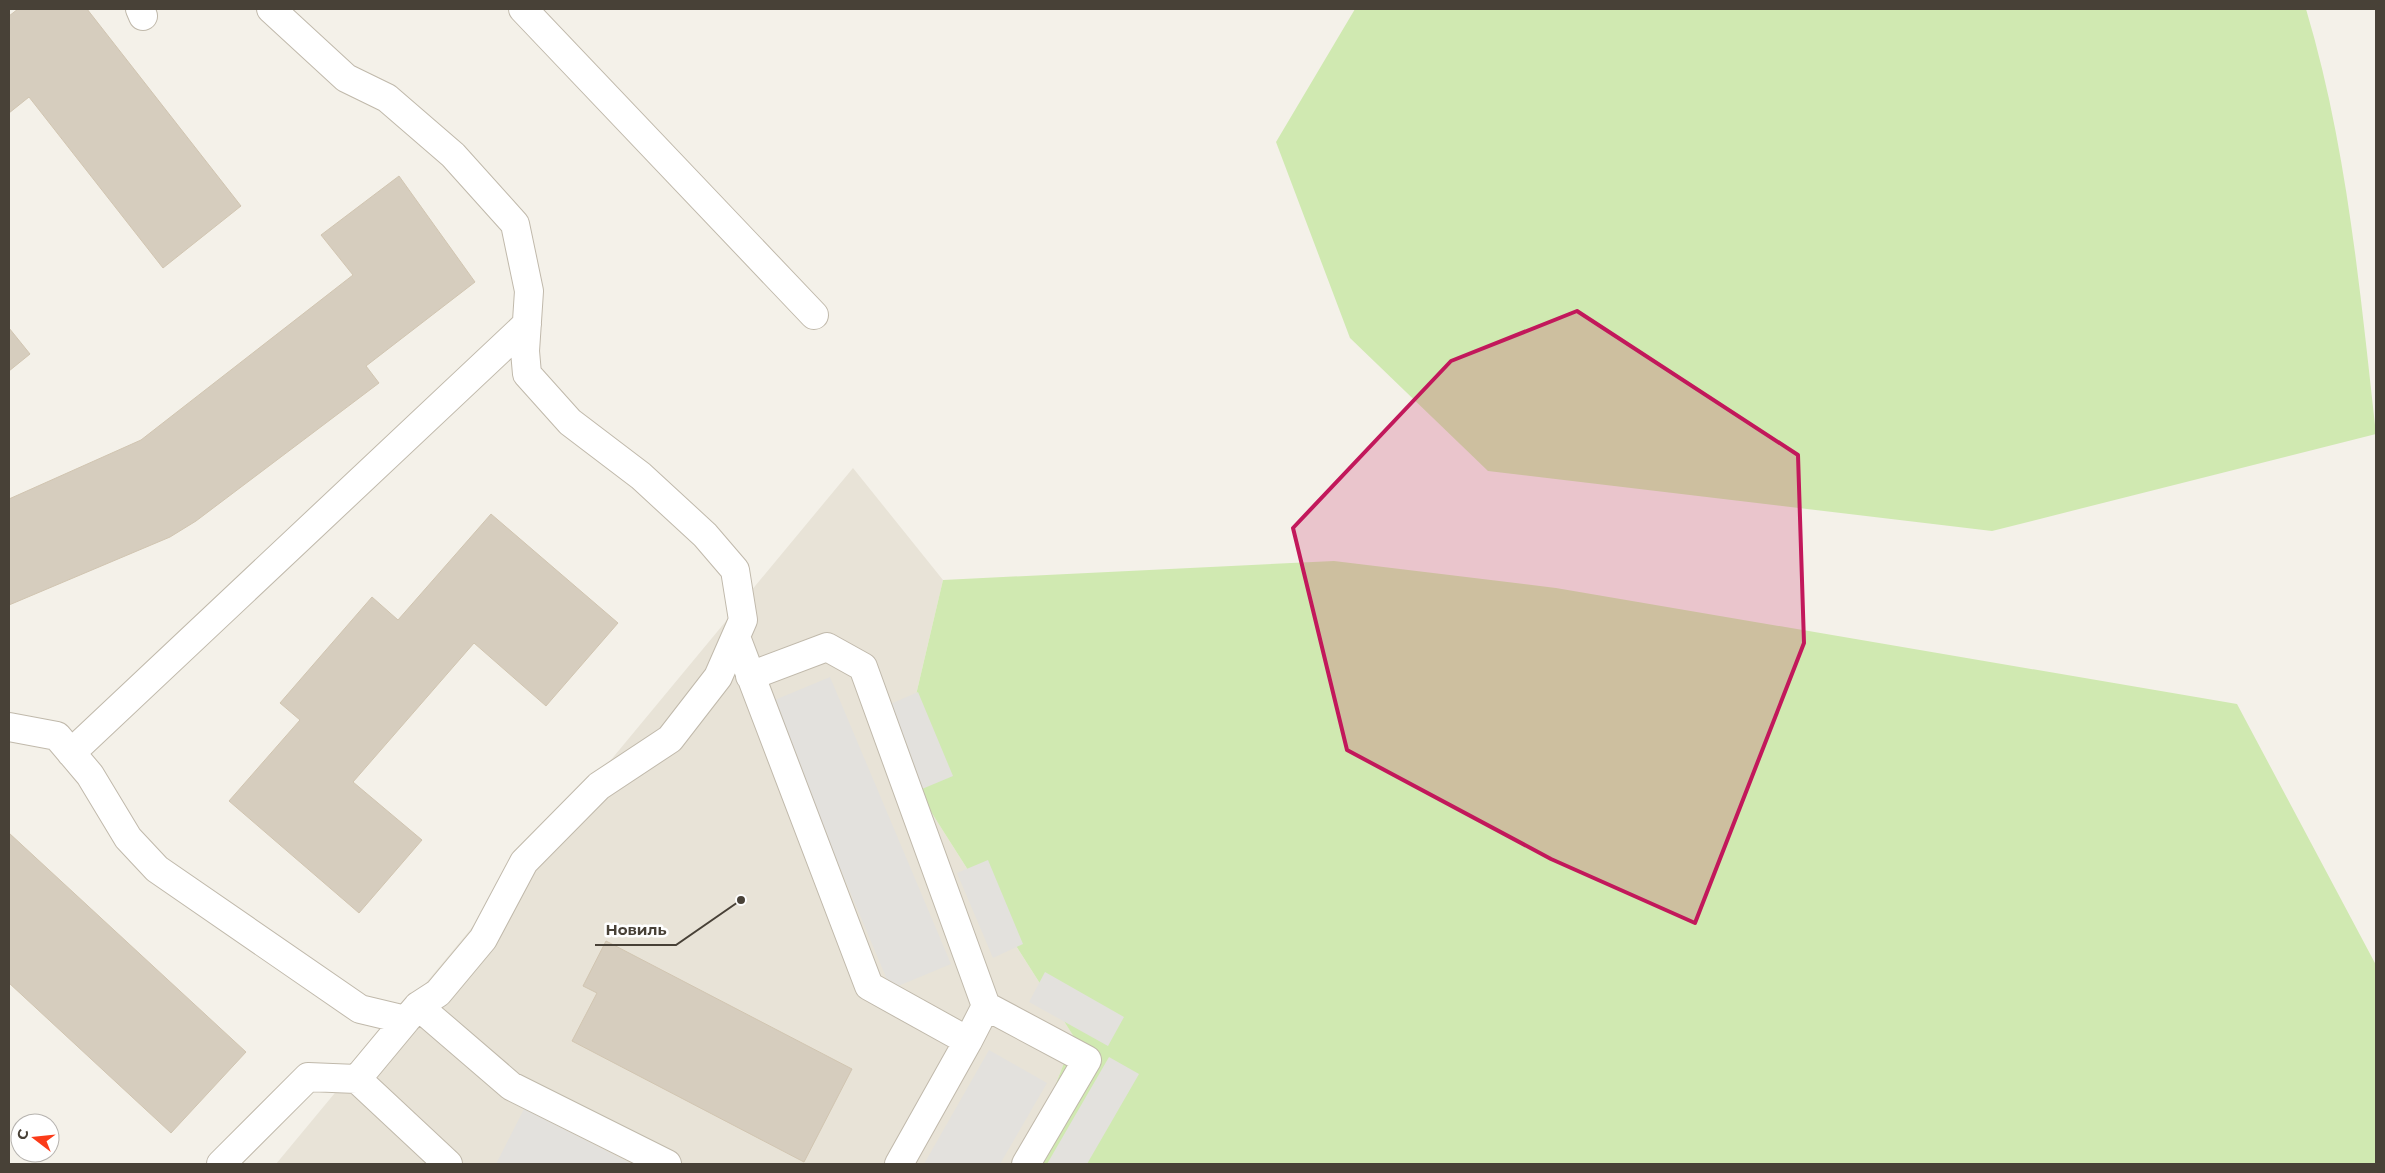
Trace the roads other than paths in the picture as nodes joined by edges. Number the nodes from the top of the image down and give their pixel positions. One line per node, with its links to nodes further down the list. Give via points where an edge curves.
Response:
1 (271, 9): 4 (lane, via 346,78 387,98 453,155 516,224 530,291)
2 (523, 9): 3 (lane)
3 (814, 314)
4 (527, 324): 5 (lane, via 527,374 570,422 641,476 705,535 735,570 743,620); 8 (lane)
5 (736, 637): 6 (lane); 10 (lane, via 718,677 670,739 599,786 524,862 483,939 438,993)
6 (750, 676): 9 (lane, via 827,647 863,667); 11 (lane, via 869,986)
7 (9, 727): 8 (lane, via 56,736)
8 (72, 754): 10 (lane, via 90,775 128,838 157,869 360,1009)
9 (986, 1006): 11 (lane); 17 (lane, via 1087,1060)
10 (412, 1013): 12 (lane); 15 (lane, via 511,1086)
11 (968, 1041): 16 (lane)
12 (357, 1080): 13 (lane, via 308,1077); 14 (lane)
13 (220, 1164)
14 (448, 1164)
15 (668, 1164)
16 (899, 1164)
17 (1026, 1164)

